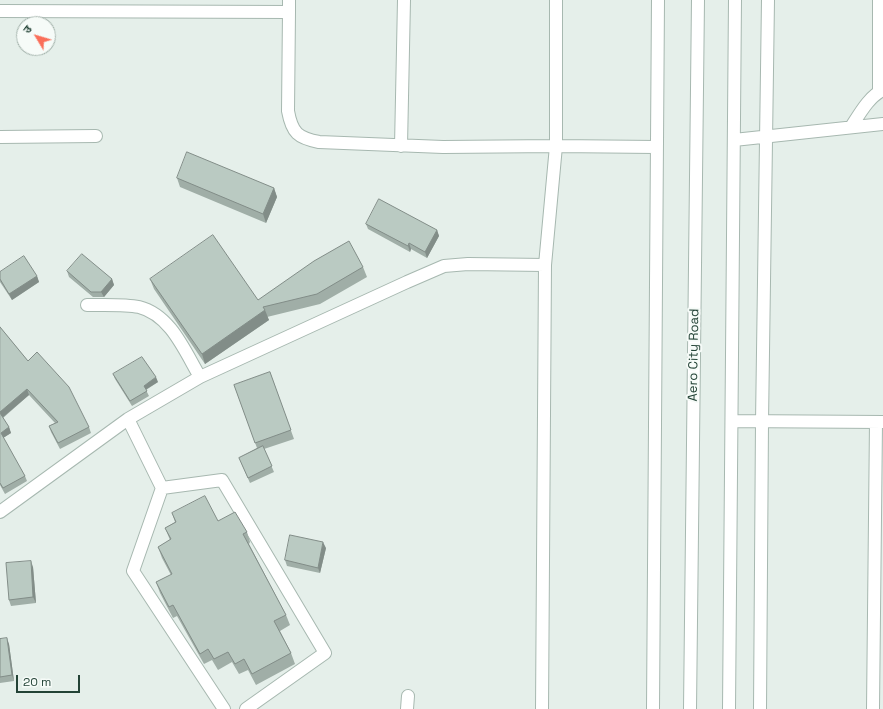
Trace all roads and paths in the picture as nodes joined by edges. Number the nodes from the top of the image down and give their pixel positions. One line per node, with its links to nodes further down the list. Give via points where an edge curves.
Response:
1 (404, 0): 19 (street)
2 (556, 0): 20 (street)
3 (658, 0): 21 (street)
4 (698, 0): 37 (street, Aero City Road)
5 (736, 0): 18 (street)
6 (768, 0): 16 (street)
7 (879, 0): 12 (street)
8 (43, 5): 9 (street); 11 (street)
9 (165, 6): 10 (street)
10 (289, 6): 19 (street, via 288,112 290,124 296,132 307,140 319,142)
11 (0, 11)
12 (881, 90): 14 (street, via 867,103)
13 (883, 124): 14 (street)
14 (851, 127): 16 (street)
15 (96, 136): 17 (street)
16 (767, 136): 18 (street); 27 (street)
17 (0, 137)
18 (734, 140): 26 (street)
19 (401, 146): 20 (street)
20 (556, 146): 21 (street); 22 (street)
21 (656, 147): 36 (street)
22 (545, 265): 24 (street, via 444,266); 35 (street)
23 (87, 305): 24 (street, via 139,307 152,312 164,320 171,329)
24 (200, 377): 25 (street)
25 (128, 420): 29 (street); 30 (street)
26 (732, 421): 27 (street); 38 (street)
27 (762, 422): 28 (street); 39 (street)
28 (879, 422): 40 (street)
29 (162, 488): 32 (street, via 133,571); 33 (street, via 222,480 325,653)
30 (0, 512)
31 (408, 696): 34 (street)
32 (224, 709)
33 (246, 709)
34 (407, 709)
35 (542, 709)
36 (653, 709)
37 (690, 709)
38 (728, 709)
39 (760, 709)
40 (873, 709)

